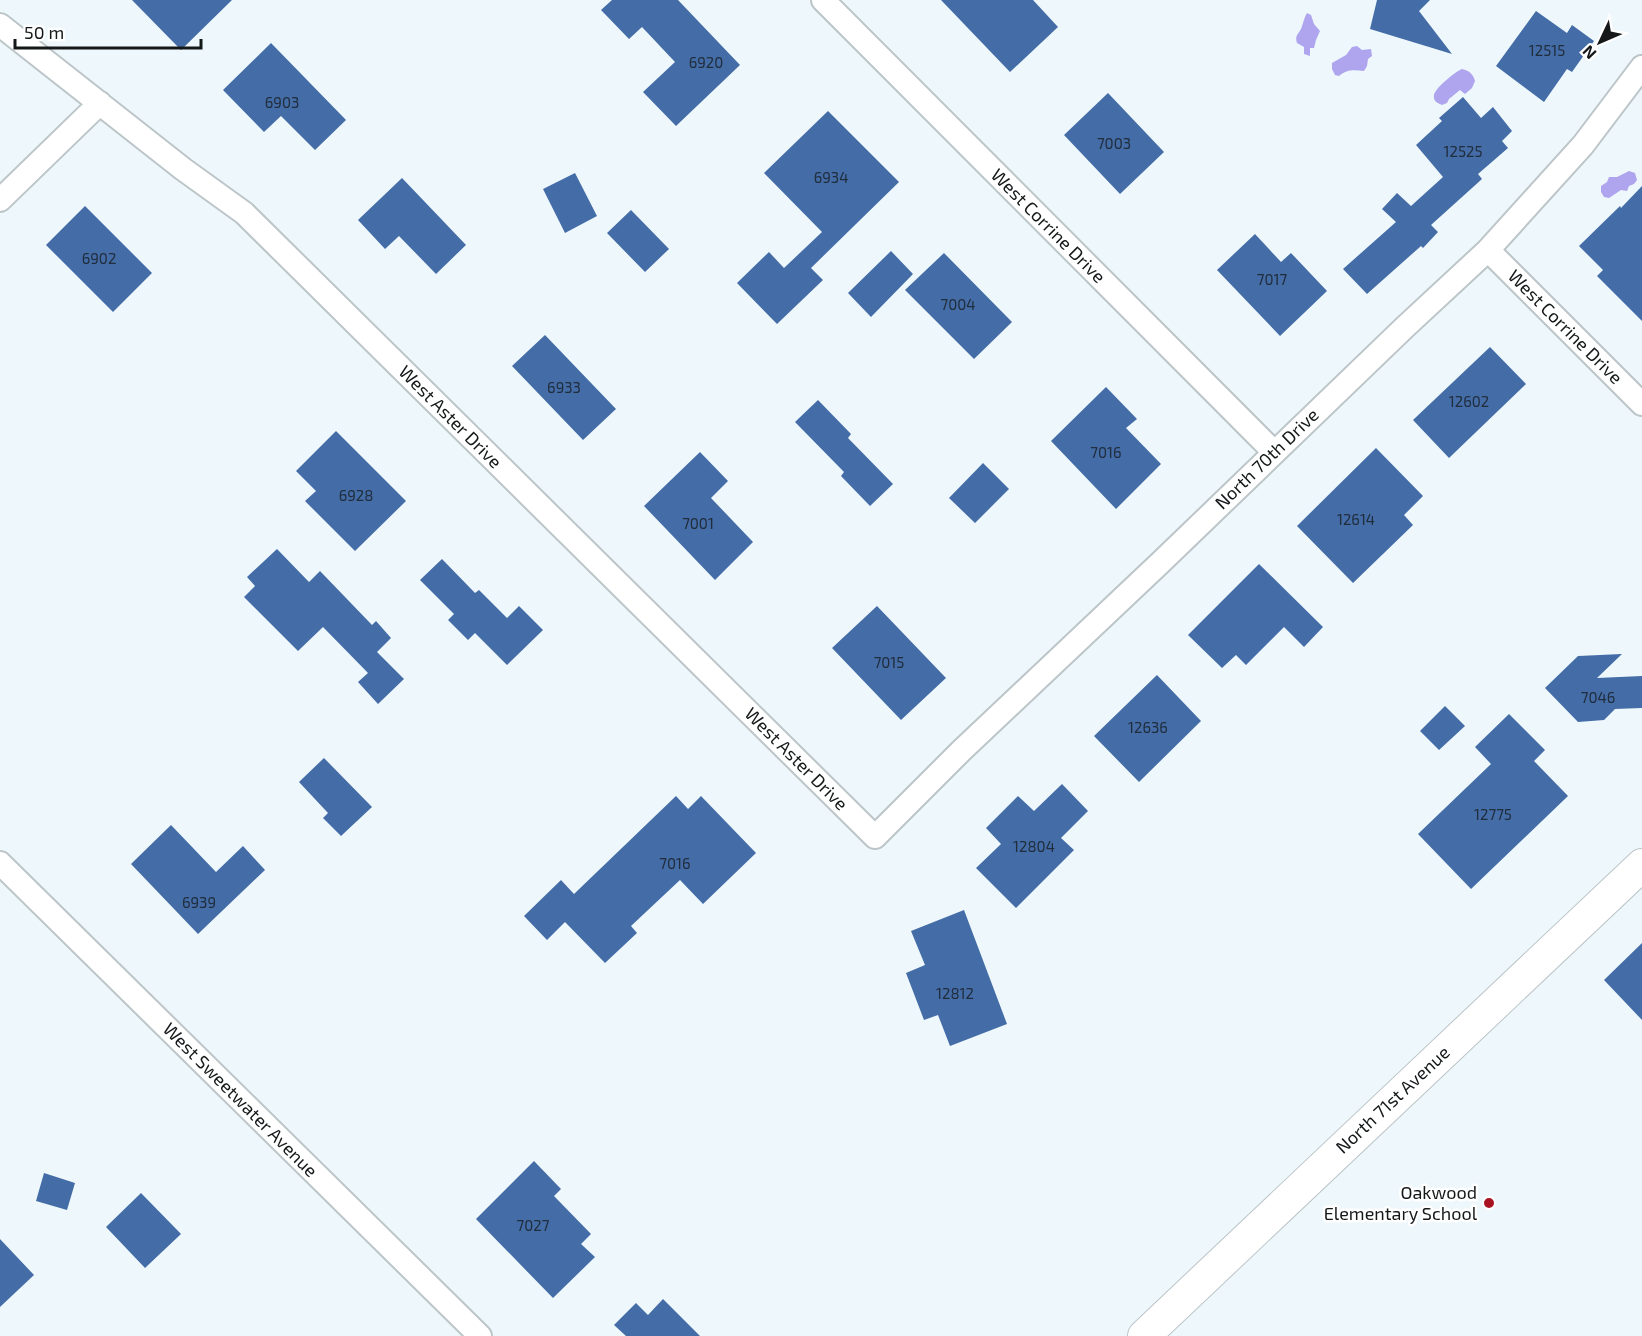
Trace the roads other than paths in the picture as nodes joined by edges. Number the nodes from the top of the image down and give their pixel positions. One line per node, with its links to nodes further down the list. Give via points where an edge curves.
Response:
1 (823, 0): 8 (street, West Corrine Drive)
2 (0, 25): 4 (street, West Aster Drive)
3 (1642, 67): 6 (street, North 70th Drive, via 1583,145)
4 (100, 103): 5 (street); 9 (street, West Aster Drive, via 244,213)
5 (0, 200)
6 (1488, 250): 7 (street, West Corrine Drive); 8 (street, North 70th Drive)
7 (1642, 404)
8 (1274, 452): 9 (street, North 70th Drive)
9 (875, 837)
10 (0, 863): 12 (street, West Sweetwater Avenue)
11 (1642, 865): 13 (street, North 71st Avenue)
12 (480, 1336)
13 (1144, 1336)

